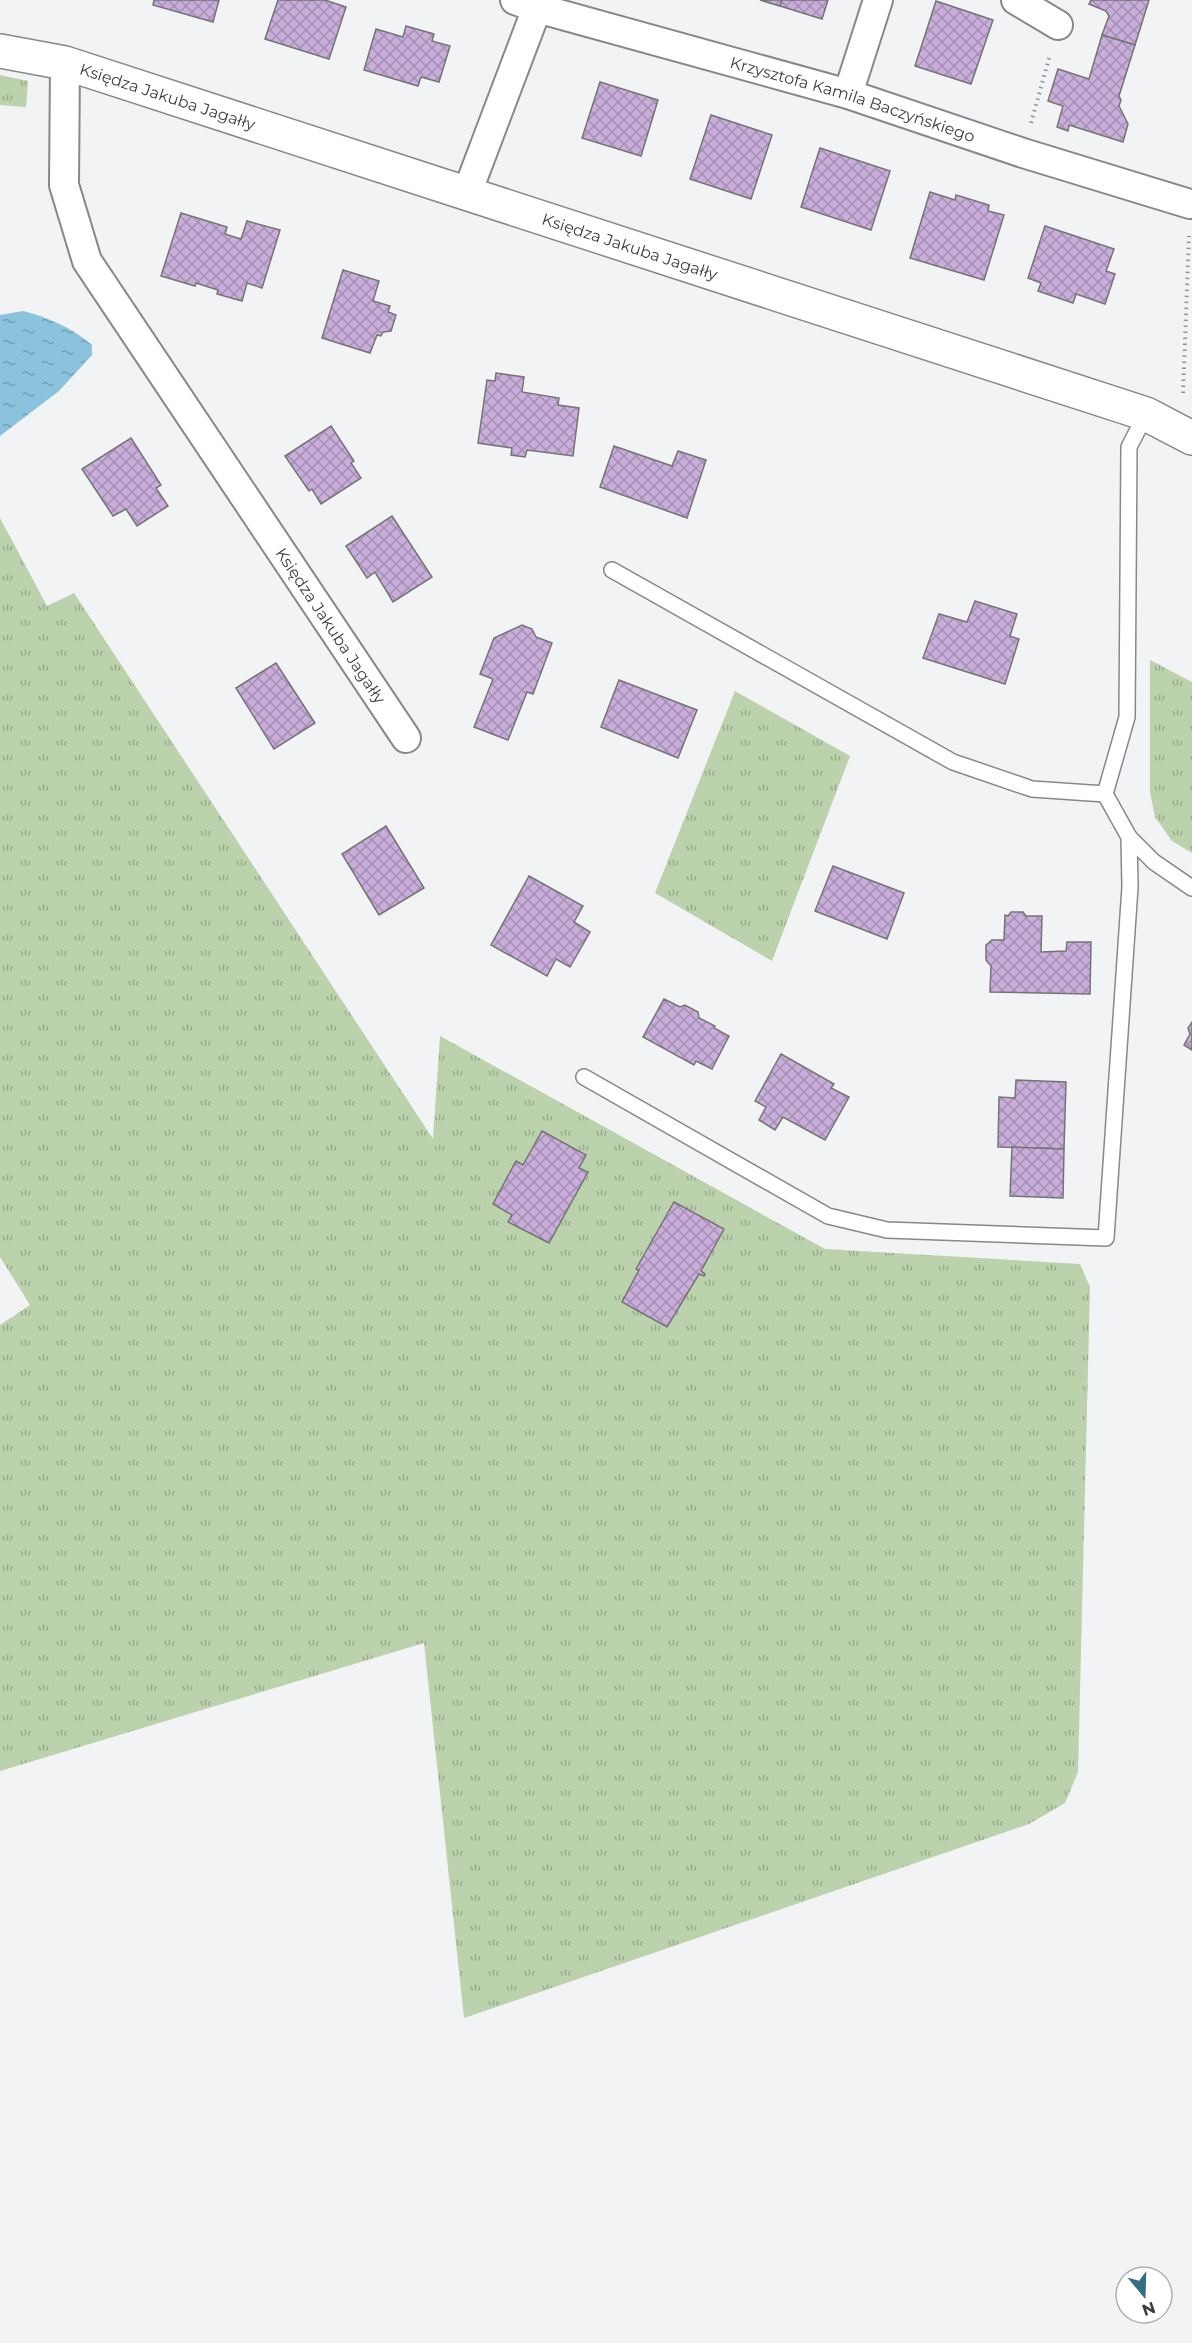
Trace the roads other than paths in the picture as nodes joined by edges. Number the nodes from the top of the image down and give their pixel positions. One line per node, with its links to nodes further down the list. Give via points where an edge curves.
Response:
1 (878, 0): 7 (street)
2 (1016, 0): 4 (street)
3 (526, 4): 7 (street, Krzysztofa Kamila Baczyńskiego); 8 (street)
4 (1058, 25)
5 (0, 51): 6 (street, Księdza Jakuba Jagałły)
6 (65, 63): 8 (street, Księdza Jakuba Jagałły); 13 (street, Księdza Jakuba Jagałły, via 64,185 87,261)
7 (848, 94): 9 (street, Krzysztofa Kamila Baczyńskiego)
8 (468, 193): 10 (street, Księdza Jakuba Jagałły)
9 (1190, 204)
10 (1146, 414): 11 (street, Księdza Jakuba Jagałły); 14 (lane, via 1128,447 1127,717)
11 (1192, 438)
12 (612, 570): 14 (lane, via 953,762 1032,789)
13 (406, 738)
14 (1105, 794): 15 (lane)
15 (1129, 837): 16 (lane, via 1154,862); 17 (lane, via 1130,887 1106,1238 887,1230 828,1216)
16 (1192, 888)
17 (584, 1077)

